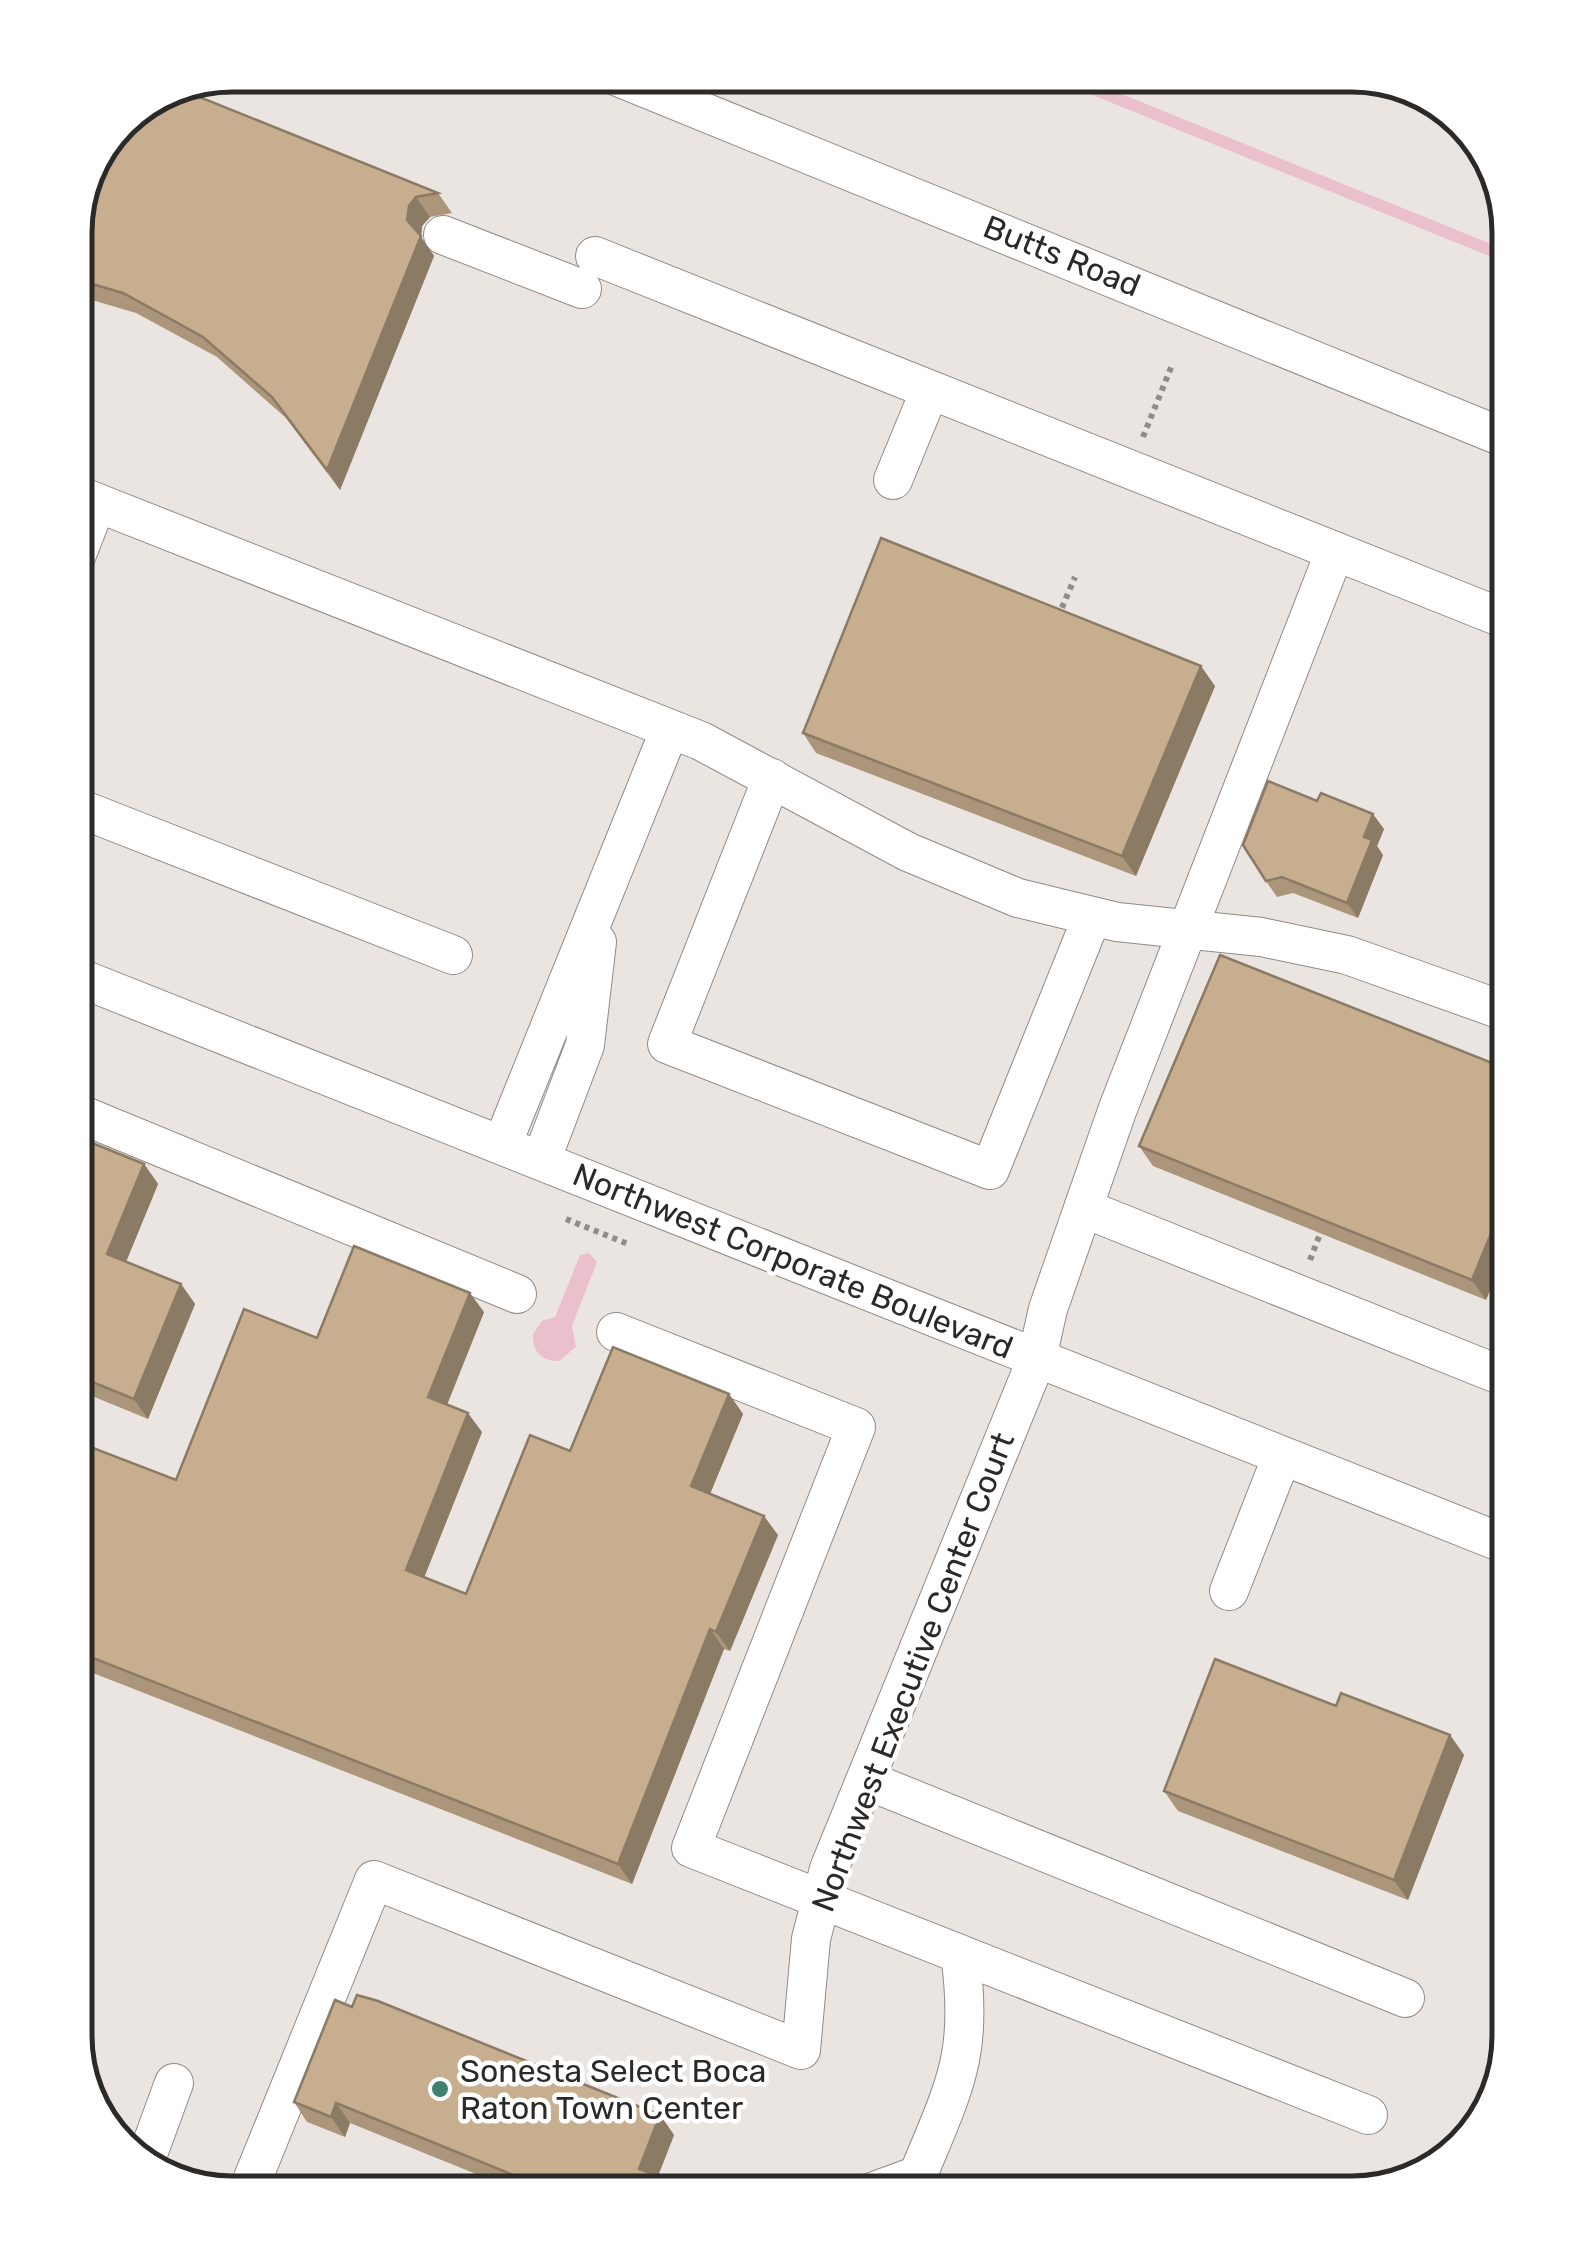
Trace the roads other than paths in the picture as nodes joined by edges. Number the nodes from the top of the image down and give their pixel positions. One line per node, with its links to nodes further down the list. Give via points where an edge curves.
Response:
1 (655, 92): 4 (street, Butts Road)
2 (443, 235): 3 (street, via 588,273)
3 (930, 390): 5 (street); 7 (street)
4 (1492, 433)
5 (893, 480)
6 (93, 501): 9 (street)
7 (1335, 551): 8 (street); 14 (street, Northwest Executive Center Court)
8 (1492, 615)
9 (670, 729): 10 (street); 12 (street)
10 (772, 778): 13 (street, via 933,864 1018,898); 13 (street, via 668,1044 990,1170)
11 (93, 814): 15 (street)
12 (600, 905): 19 (street); 20 (street, via 585,1045)
13 (1092, 917): 14 (street)
14 (1188, 930): 17 (street, via 1346,955); 21 (street, Northwest Executive Center Court)
15 (454, 955)
16 (93, 983): 19 (street, Northwest Corporate Boulevard)
17 (1492, 1007)
18 (93, 1119): 22 (street)
19 (502, 1145): 20 (street, Northwest Corporate Boulevard)
20 (542, 1161): 24 (street, Northwest Corporate Boulevard)
21 (1083, 1208): 24 (street, Northwest Executive Center Court); 25 (street)
22 (517, 1294)
23 (616, 1332): 30 (street, via 856,1427 691,1848)
24 (1037, 1358): 26 (street, Northwest Corporate Boulevard); 29 (street, Northwest Executive Center Court)
25 (1492, 1372)
26 (1282, 1456): 27 (street, Northwest Corporate Boulevard); 28 (street)
27 (1492, 1539)
28 (1229, 1591)
29 (866, 1780): 30 (street, Northwest Executive Center Court); 32 (street)
30 (820, 1899): 31 (street); 36 (street, Northwest Executive Center Court, via 801,2050 374,1880)
31 (960, 1954): 34 (street); 37 (street, via 962,2068)
32 (1405, 1998)
33 (174, 2083): 35 (street)
34 (1368, 2116)
35 (150, 2148)
36 (254, 2175)
37 (916, 2176)

